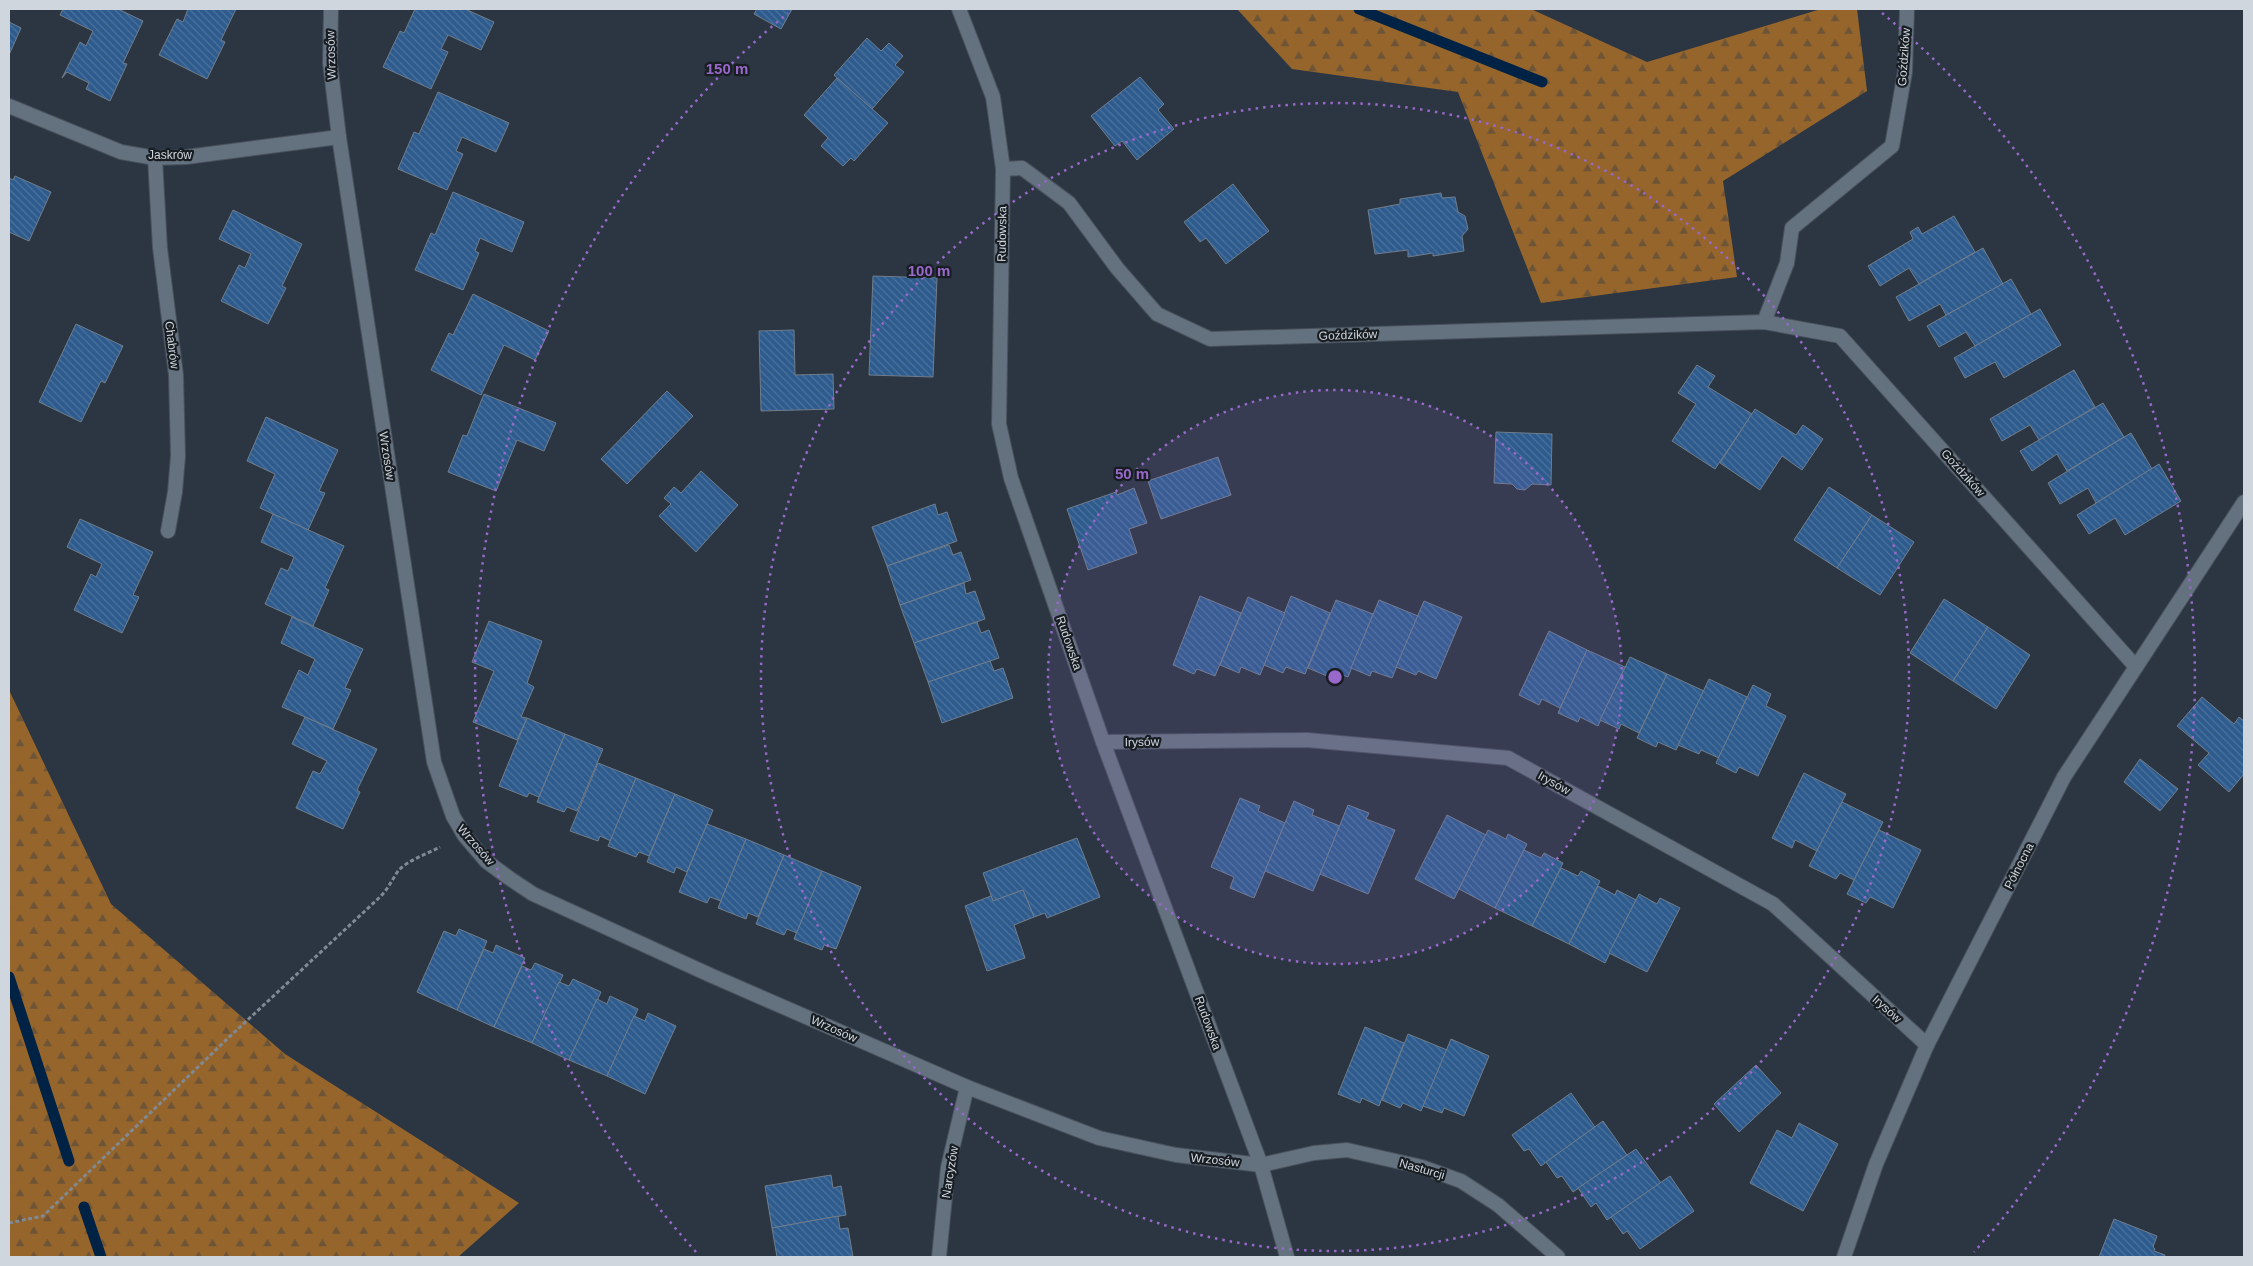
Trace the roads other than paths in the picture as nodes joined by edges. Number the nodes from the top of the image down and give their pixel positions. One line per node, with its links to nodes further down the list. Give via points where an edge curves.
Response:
1 (331, 9): 5 (street, Wrzosów, via 330,64)
2 (959, 9): 7 (street, Rudowska, via 993,97)
3 (1907, 9): 8 (street, Goździków, via 1905,72 1892,146 1792,228 1787,263)
4 (9, 106): 6 (street, Jaskrów, via 121,152)
5 (338, 137): 6 (street, Jaskrów); 14 (street, Wrzosów, via 434,762 453,816 464,835 486,860 534,894)
6 (155, 158): 10 (street, Chabrów, via 160,248 176,375 178,456)
7 (1003, 169): 8 (street, Goździków, via 1022,168 1068,203 1156,314 1210,339); 12 (street, Rudowska, via 999,424 1011,478)
8 (1764, 322): 11 (street, Goździków, via 1840,336)
9 (2244, 502): 11 (street, Północna)
10 (168, 531)
11 (2136, 667): 13 (street, Północna, via 2064,777)
12 (1103, 742): 13 (street, Irysów, via 1307,740 1508,758 1773,904); 15 (street, Rudowska)
13 (1927, 1045): 19 (street, Północna, via 1876,1164)
14 (967, 1087): 15 (street, Wrzosów, via 1099,1138 1176,1155); 16 (street, Narcyzów, via 948,1167)
15 (1261, 1164): 17 (street, Rudowska); 18 (street, Nasturcji, via 1347,1150 1422,1167 1462,1181 1498,1205)
16 (939, 1257)
17 (1287, 1257)
18 (1558, 1257)
19 (1844, 1257)

